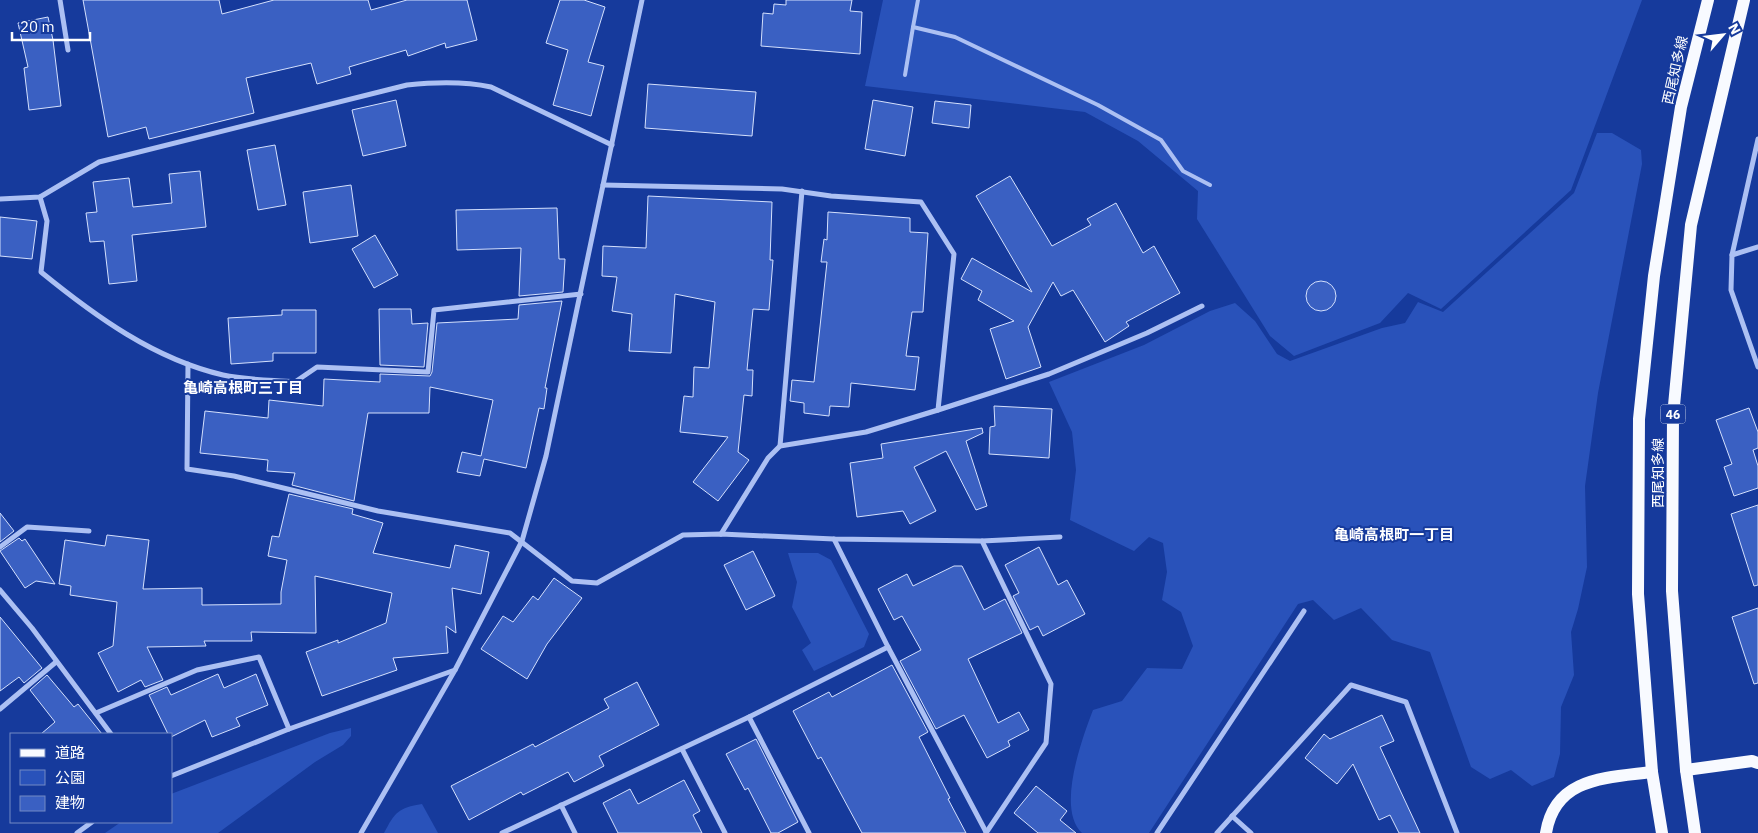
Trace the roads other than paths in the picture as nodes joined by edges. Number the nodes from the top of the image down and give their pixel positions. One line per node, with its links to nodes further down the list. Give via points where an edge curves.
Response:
1 (60, 0): 7 (street)
2 (642, 0): 10 (street)
3 (918, 0): 6 (lane)
4 (1708, 0): 44 (main road, 西尾知多線 / 46, via 1681,107 1654,276 1639,419 1638,594)
5 (1744, 0): 43 (main road, 西尾知多線 / 46, via 1692,225 1673,416 1672,591)
6 (912, 27): 8 (lane); 12 (lane, via 954,37 1098,105 1161,140 1183,171)
7 (68, 50)
8 (905, 75)
9 (1758, 139): 17 (street)
10 (612, 144): 11 (street); 14 (street, via 491,87 462,82 407,85 99,162)
11 (603, 185): 13 (street, via 725,186); 18 (street)
12 (1210, 185)
13 (802, 191): 22 (street, via 921,202 954,254); 23 (street)
14 (40, 197): 15 (street); 20 (street, via 47,221 42,272 90,312 135,340)
15 (0, 199)
16 (1758, 247): 17 (street)
17 (1732, 255): 21 (street, via 1731,290)
18 (581, 294): 20 (street, via 434,310 428,372 317,367 295,382 223,375); 27 (street, via 546,456)
19 (1202, 306): 22 (street, via 1049,374)
20 (188, 364): 27 (street, via 187,469 234,476 378,511 510,533)
21 (1758, 367)
22 (938, 410): 23 (street, via 866,432)
23 (780, 446): 25 (street, via 768,458)
24 (88, 531): 30 (street, via 27,527)
25 (721, 534): 27 (street, via 683,535 597,584 572,581); 28 (street)
26 (1060, 537): 29 (street)
27 (522, 540): 35 (street)
28 (834, 540): 29 (street); 33 (street)
29 (982, 542): 55 (street, via 1051,684 1046,743)
30 (0, 547)
31 (0, 590): 34 (street)
32 (1304, 612): 56 (street)
33 (888, 647): 38 (street); 55 (street)
34 (56, 662): 36 (street); 37 (street)
35 (455, 670): 39 (street); 50 (street)
36 (0, 709)
37 (96, 713): 39 (street, via 197,670 259,657); 40 (street)
38 (749, 716): 41 (street); 54 (street)
39 (289, 729): 45 (street)
40 (110, 733)
41 (682, 748): 46 (street); 53 (street)
42 (1758, 763): 43 (main road, via 1752,761)
43 (1686, 770): 62 (main road, 西尾知多線 / 46)
44 (1652, 772): 60 (main road, via 1590,780 1559,800 1548,819); 61 (main road, 西尾知多線 / 46)
45 (172, 776)
46 (561, 806): 51 (street); 52 (street)
47 (1232, 816): 57 (street); 58 (street); 59 (street, via 1351,686 1406,702)
48 (91, 823): 49 (street)
49 (76, 833)
50 (361, 833)
51 (502, 833)
52 (575, 833)
53 (725, 833)
54 (808, 833)
55 (986, 833)
56 (1157, 833)
57 (1217, 833)
58 (1251, 833)
59 (1456, 833)
60 (1546, 833)
61 (1662, 833)
62 (1695, 833)

